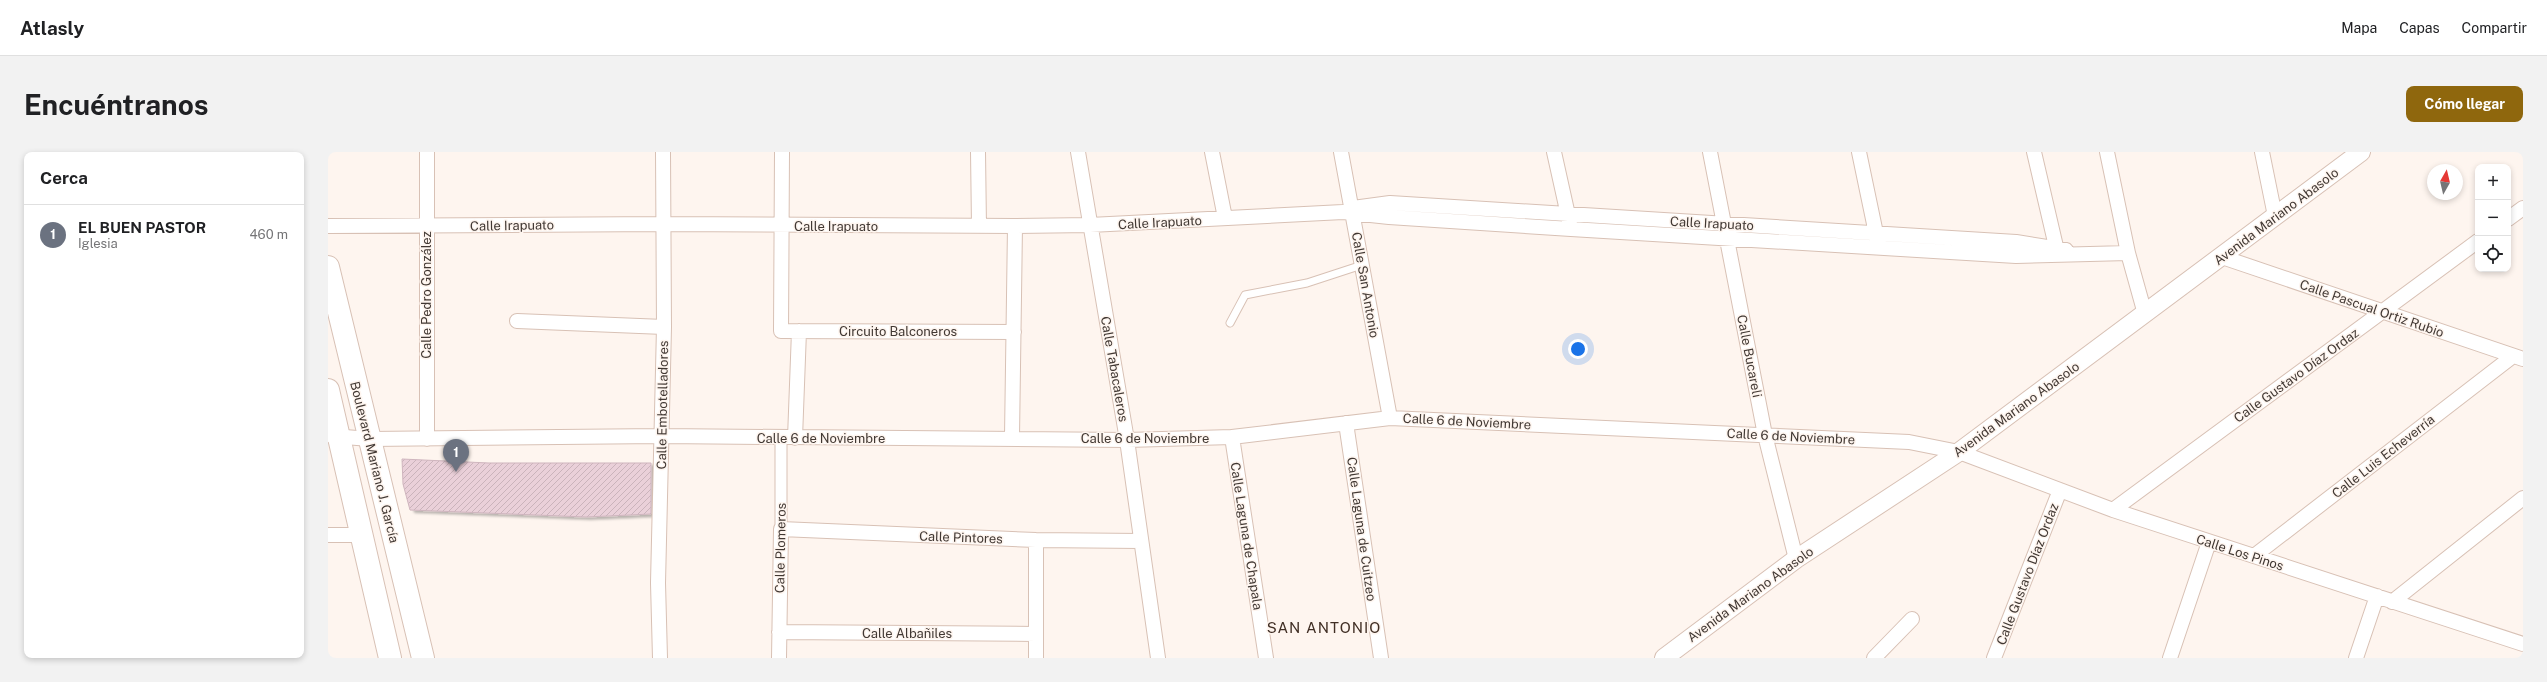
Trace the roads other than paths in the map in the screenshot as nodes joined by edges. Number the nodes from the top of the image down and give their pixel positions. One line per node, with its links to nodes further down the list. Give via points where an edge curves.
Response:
1 (427, 152): 25 (street, Calle Pedro González)
2 (663, 152): 21 (street, Calle Embotelladores)
3 (782, 152): 26 (street)
4 (978, 152): 27 (street)
5 (1078, 152): 23 (street, Calle Tabacaleros)
6 (1212, 152): 20 (street)
7 (1341, 152): 16 (street, Calle San Antonio)
8 (1554, 152): 17 (street)
9 (1710, 152): 22 (street, Calle Bucareli)
10 (1858, 152): 31 (street)
11 (2034, 152): 33 (street)
12 (2106, 152): 34 (street)
13 (2262, 152): 18 (street)
14 (2361, 152): 18 (street, Avenida Mariano Abasolo)
15 (2523, 208): 19 (street)
16 (1349, 211): 17 (street, Calle Irapuato, via 1390,203); 20 (street, Calle Irapuato); 29 (street, Calle Irapuato); 36 (street, Calle San Antonio)
17 (1568, 215): 22 (street, Calle Irapuato); 29 (street)
18 (2275, 216): 35 (street, Avenida Mariano Abasolo)
19 (2511, 217)
20 (1225, 218): 23 (street, Calle Irapuato)
21 (662, 224): 25 (street, Calle Irapuato); 26 (street, Calle Irapuato); 42 (street, Calle Embotelladores)
22 (1725, 224): 30 (street, Calle Bucareli); 31 (street, Calle Irapuato)
23 (1090, 225): 28 (street, Calle Irapuato); 57 (street, Calle Tabacaleros)
24 (328, 226): 25 (street, Calle Irapuato)
25 (426, 226): 56 (street, Calle Pedro González)
26 (781, 226): 27 (street, Calle Irapuato); 43 (street, Circuito Balconeros, via 781,331)
27 (979, 226): 28 (street, Calle Irapuato)
28 (1015, 226): 44 (street)
29 (1571, 229): 30 (street, Calle Irapuato)
30 (1727, 239): 31 (street, Calle Irapuato); 49 (street, Calle Bucareli)
31 (1878, 240): 33 (street, Calle Irapuato, via 2016,242)
32 (2475, 243): 38 (street, Calle Gustavo Díaz Ordaz)
33 (2057, 252): 34 (street, Calle Irapuato)
34 (2128, 253): 39 (street)
35 (2222, 257): 38 (street, Calle Pascual Ortiz Rubio); 39 (street, Avenida Mariano Abasolo)
36 (1362, 265): 41 (lane, via 1307,282 1245,295); 47 (street, Calle San Antonio)
37 (328, 267): 55 (main road, Boulevard Mariano J. García)
38 (2382, 312): 45 (street, Calle Pascual Ortiz Rubio); 61 (street, Calle Gustavo Díaz Ordaz)
39 (2145, 314): 58 (street, Avenida Mariano Abasolo)
40 (517, 321): 42 (street)
41 (1230, 323)
42 (664, 327): 51 (street, Calle Embotelladores)
43 (798, 331): 44 (street, Circuito Balconeros); 53 (street, Calle Plomeros)
44 (1014, 332): 54 (street)
45 (2518, 357): 68 (street, Calle Luis Echeverría)
46 (328, 390): 50 (main road)
47 (1390, 418): 48 (street, Calle 6 de Noviembre); 49 (street, Calle 6 de Noviembre)
48 (1346, 423): 52 (street, Calle 6 de Noviembre); 83 (street, Calle Laguna de Cuitzeo)
49 (1765, 435): 58 (street, Calle 6 de Noviembre, via 1909,442); 69 (street, Calle Bucareli)
50 (334, 436): 55 (street, Calle 6 de Noviembre); 64 (main road)
51 (661, 436): 53 (street, Calle 6 de Noviembre); 56 (street, Calle 6 de Noviembre); 78 (street, Calle Embotelladores)
52 (1232, 437): 57 (street, Calle 6 de Noviembre); 82 (street, Calle Laguna de Chapala)
53 (788, 438): 54 (street, Calle 6 de Noviembre); 62 (street, Calle Plomeros)
54 (1012, 438): 57 (street, Calle 6 de Noviembre)
55 (370, 439): 56 (street, Calle 6 de Noviembre); 77 (main road, Boulevard Mariano J. García)
56 (427, 439)
57 (1127, 440): 66 (street, Calle Tabacaleros)
58 (1959, 452): 59 (street, Calle Los Pinos); 69 (street, Avenida Mariano Abasolo)
59 (2060, 490): 61 (street, Calle Los Pinos); 86 (street, Calle Gustavo Díaz Ordaz)
60 (2523, 498): 71 (street)
61 (2113, 510): 67 (street, Calle Los Pinos)
62 (781, 529): 65 (street, Calle Pintores); 73 (street, Calle Plomeros)
63 (328, 535): 64 (street)
64 (361, 535): 76 (main road)
65 (1036, 540): 66 (street, Calle Pintores); 74 (street)
66 (1141, 541): 81 (street, Calle Tabacaleros)
67 (2209, 542): 68 (street, Calle Los Pinos); 87 (street)
68 (2254, 556): 70 (street, Calle Los Pinos)
69 (1796, 559): 84 (street, Avenida Mariano Abasolo)
70 (2377, 596): 71 (street, Calle Los Pinos); 88 (street)
71 (2392, 602): 75 (street, Calle Los Pinos)
72 (1912, 618): 85 (street)
73 (779, 632): 74 (street, Calle Albañiles); 79 (street, Calle Plomeros)
74 (1036, 634): 80 (street)
75 (2523, 644)
76 (390, 658)
77 (423, 658)
78 (660, 658)
79 (779, 658)
80 (1036, 658)
81 (1158, 658)
82 (1266, 658)
83 (1381, 658)
84 (1664, 658)
85 (1874, 658)
86 (1994, 658)
87 (2170, 658)
88 (2356, 658)

